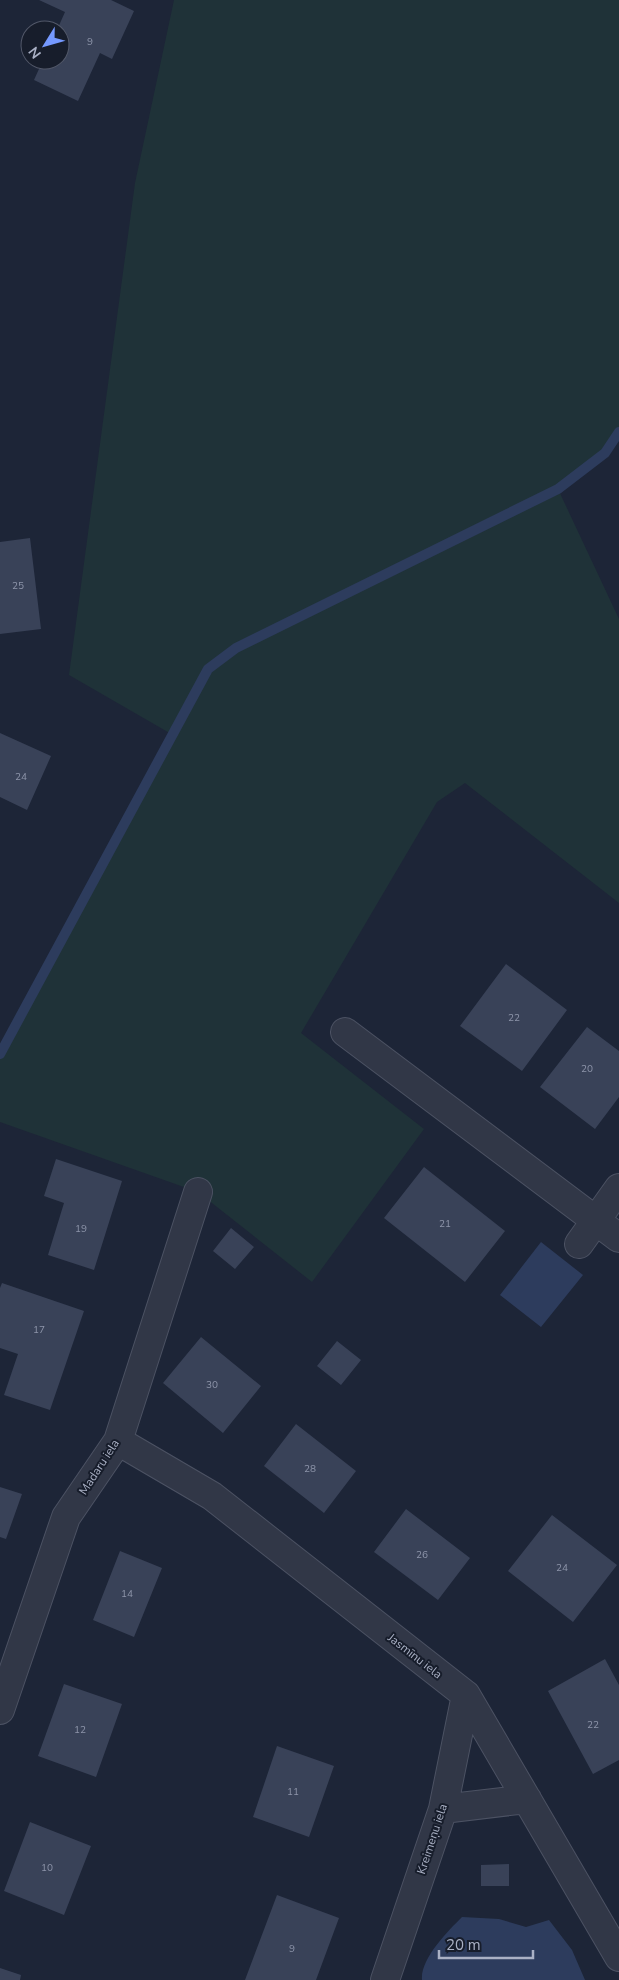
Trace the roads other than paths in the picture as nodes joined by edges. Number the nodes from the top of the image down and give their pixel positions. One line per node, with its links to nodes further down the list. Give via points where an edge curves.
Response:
1 (345, 1032): 4 (street)
2 (619, 1188): 4 (street)
3 (198, 1192): 7 (street, Madaru iela)
4 (595, 1220): 5 (street); 6 (street)
5 (619, 1238)
6 (579, 1244)
7 (118, 1441): 8 (street, Jasmīnu iela, via 212,1496); 9 (street, Madaru iela, via 66,1517)
8 (466, 1695): 10 (street, Jasmīnu iela); 11 (street, Kreimeņu iela)
9 (0, 1710)
10 (527, 1799): 11 (street); 12 (street, Jasmīnu iela)
11 (443, 1809): 13 (street, Kreimeņu iela)
12 (619, 1957)
13 (385, 1980)

